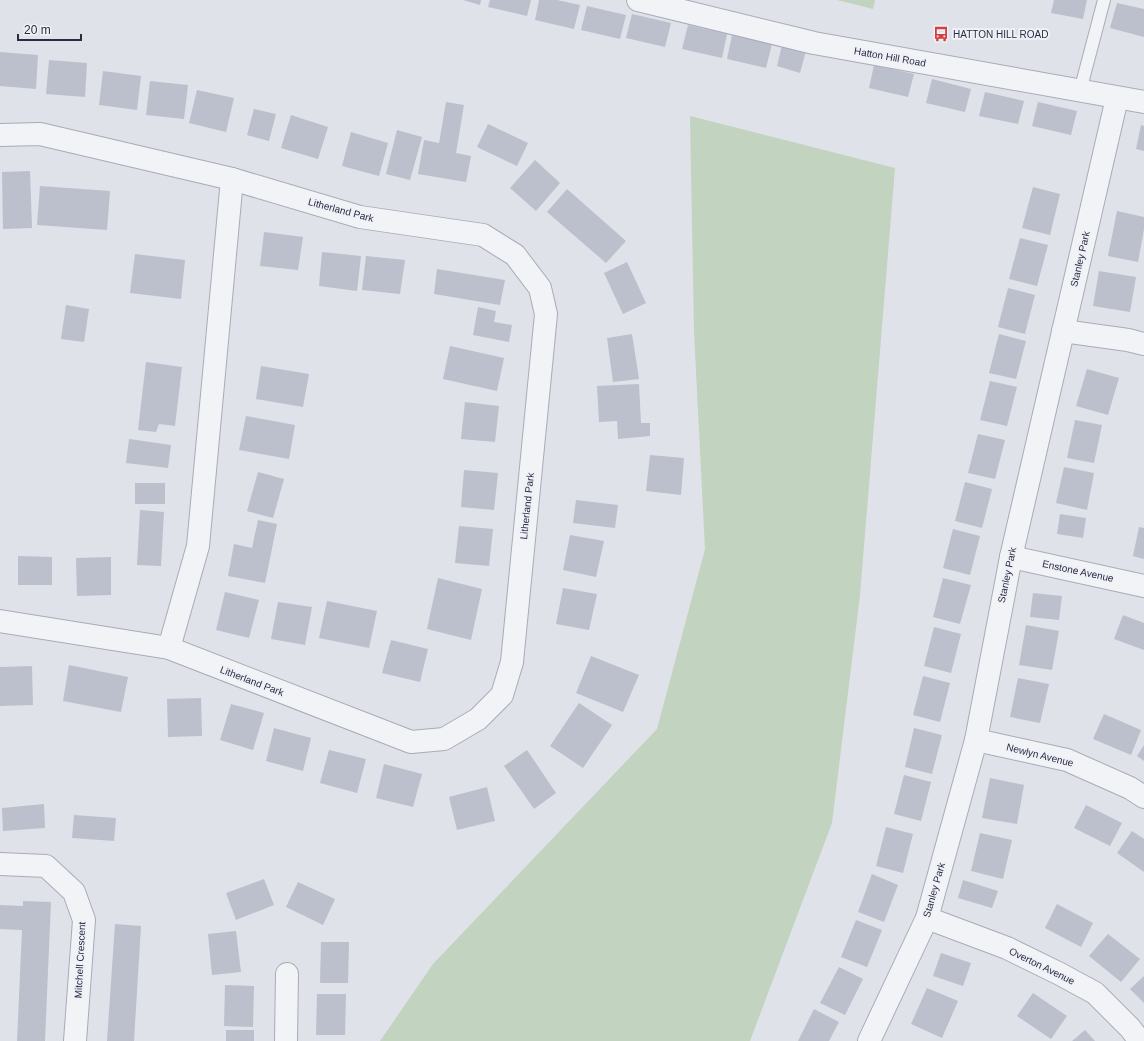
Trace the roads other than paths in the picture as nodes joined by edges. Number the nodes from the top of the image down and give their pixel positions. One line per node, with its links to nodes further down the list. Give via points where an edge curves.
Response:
1 (638, 0): 3 (street, Hatton Hill Road, via 814,43)
2 (1104, 0): 3 (lane)
3 (1080, 92): 4 (street, Hatton Hill Road)
4 (1117, 98): 5 (street, Hatton Hill Road); 8 (street, Stanley Park)
5 (1144, 102)
6 (0, 135): 7 (street, Litherland Park, via 40,134)
7 (232, 179): 13 (street, via 198,546); 13 (street, Litherland Park, via 360,217 483,235 515,255 540,288 546,314 512,662 502,695 478,719 444,739 411,742)
8 (1063, 331): 9 (street); 10 (street, Stanley Park)
9 (1144, 344)
10 (1011, 557): 11 (street, Enstone Avenue); 14 (street, Stanley Park)
11 (1144, 586)
12 (0, 621): 13 (street, Litherland Park)
13 (169, 648)
14 (976, 740): 15 (street, Newlyn Avenue, via 1067,760 1130,788); 17 (street, Stanley Park)
15 (1144, 797)
16 (0, 864): 19 (street, Mitchell Crescent, via 46,866 74,892 84,920)
17 (927, 918): 21 (street, Stanley Park); 22 (street, Overton Avenue, via 1006,948 1095,994)
18 (287, 974): 20 (street)
19 (75, 1041)
20 (286, 1041)
21 (869, 1041)
22 (1140, 1041)

